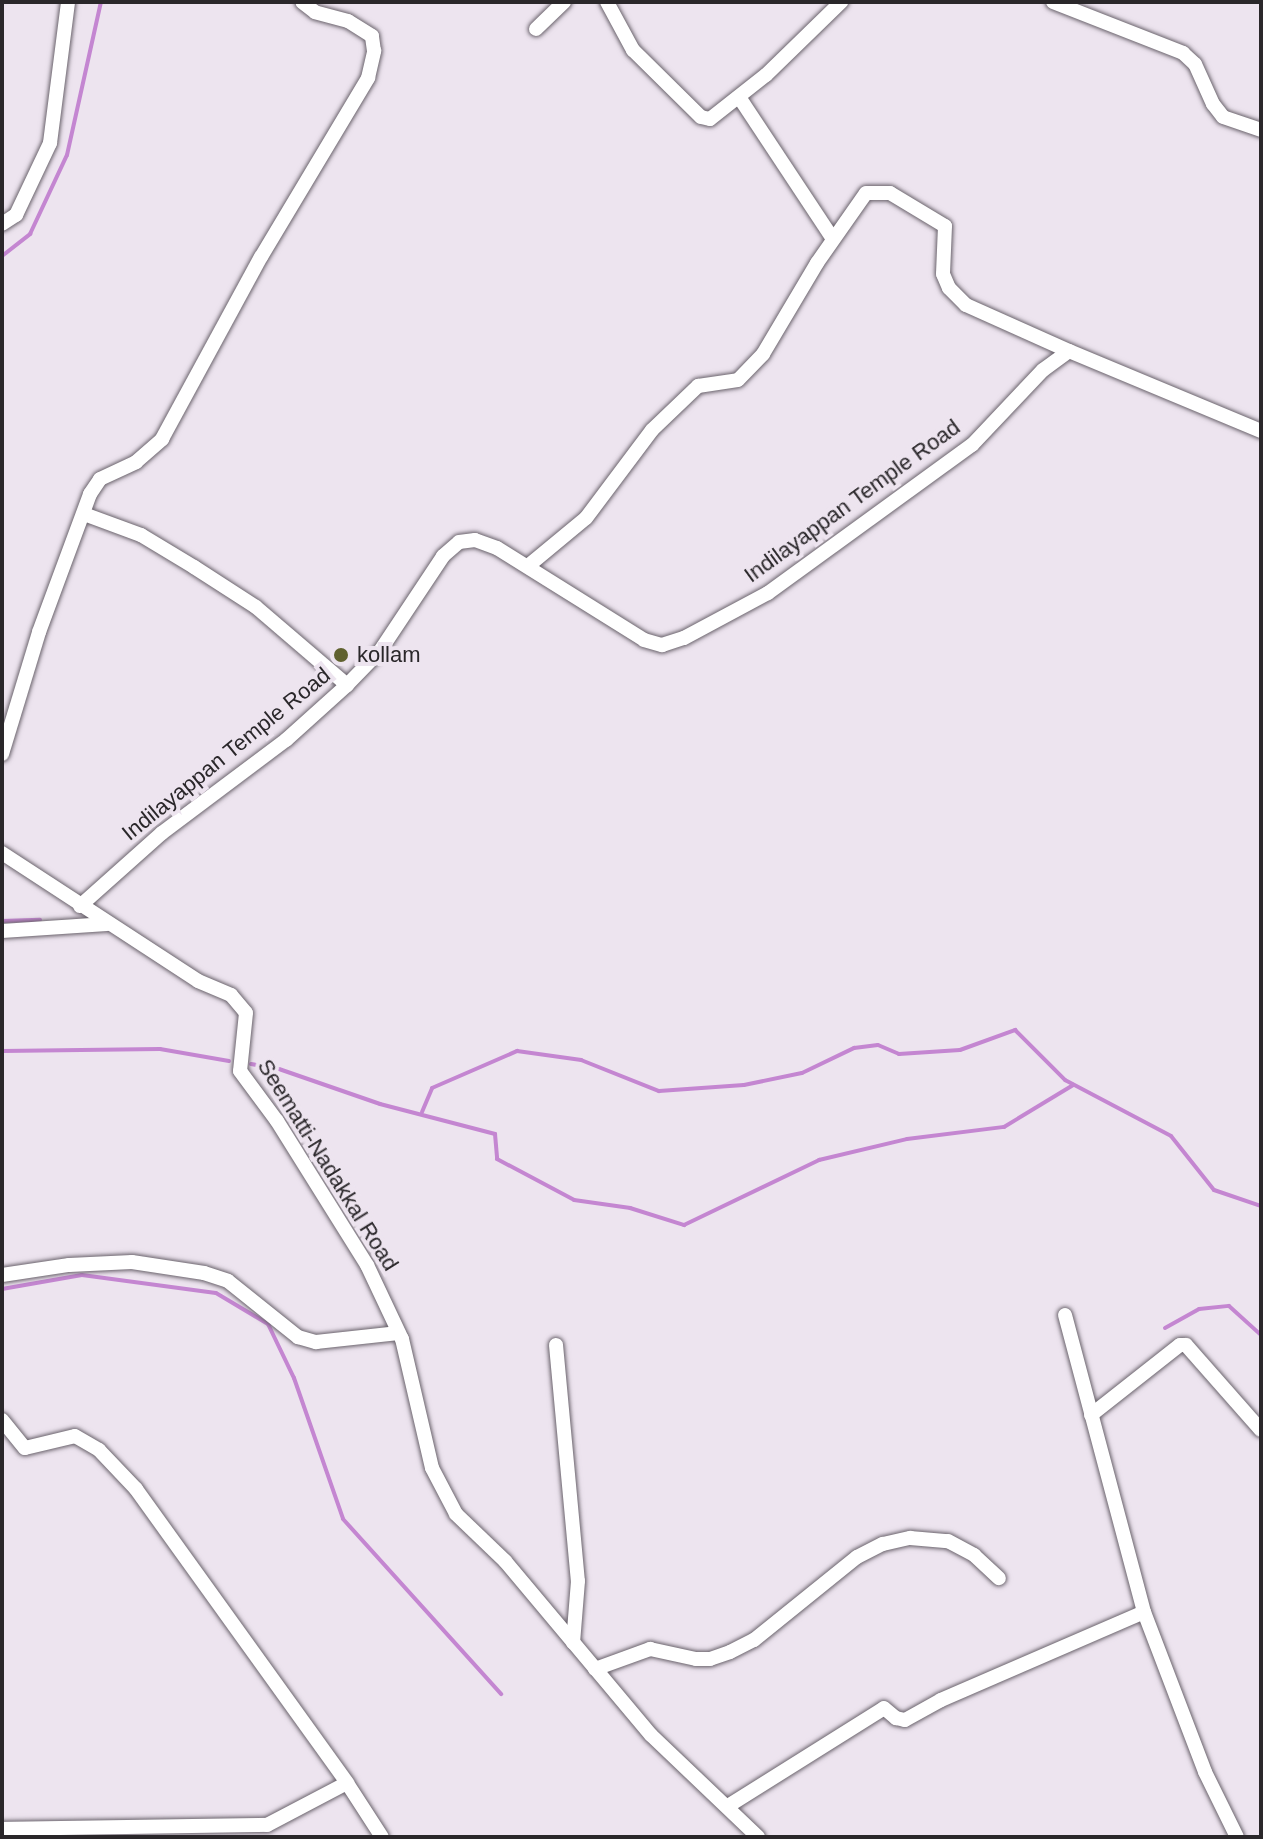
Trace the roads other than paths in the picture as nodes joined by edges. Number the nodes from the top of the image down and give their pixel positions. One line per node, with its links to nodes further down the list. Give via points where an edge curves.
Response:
1 (68, 2): 10 (street, via 50,143 16,215)
2 (302, 2): 14 (street, via 372,36 368,78 261,257 162,439 136,462 100,479)
3 (564, 2): 7 (street)
4 (607, 2): 8 (street, via 633,50 701,117 710,119)
5 (841, 2): 8 (street)
6 (1053, 2): 9 (street, via 1183,53 1195,64 1223,117)
7 (536, 29)
8 (739, 97): 11 (street)
9 (1261, 130)
10 (2, 224)
11 (833, 239): 12 (street, via 866,193 890,193 945,226 943,274 966,305); 15 (street, via 763,354 738,380 698,386 652,430 586,518)
12 (1069, 351): 13 (street); 15 (street, Indilayappan Temple Road, via 1043,370 972,445 768,593 684,638 662,645 644,640)
13 (1261, 431)
14 (84, 514): 16 (street, via 141,535 256,607); 17 (street, via 54,587)
15 (528, 566): 16 (street, Indilayappan Temple Road, via 475,540 459,542 443,556 380,651)
16 (347, 685): 19 (street, Indilayappan Temple Road)
17 (2, 754)
18 (2, 853): 19 (street, Seematti-Nadakkal Road)
19 (80, 906): 20 (street, Seematti-Nadakkal Road)
20 (108, 924): 21 (street); 24 (street, Seematti-Nadakkal Road, via 198,981 231,995 246,1013 240,1071 367,1265)
21 (2, 931)
22 (2, 1275): 24 (street, via 132,1262 228,1281 298,1337 316,1342)
23 (1065, 1315): 26 (street)
24 (399, 1333): 31 (street, Seematti-Nadakkal Road, via 432,1468 456,1514 505,1561)
25 (556, 1345): 31 (street, via 578,1581)
26 (1091, 1415): 28 (street, via 1186,1345); 30 (street)
27 (2, 1420): 33 (street, via 25,1448 75,1436 99,1450 136,1489)
28 (1261, 1430)
29 (999, 1578): 32 (street, via 948,1541 910,1538 883,1544 857,1557 754,1640 730,1652 696,1659 650,1649)
30 (1144, 1612): 34 (street, via 905,1720 884,1708); 39 (street, via 1205,1772)
31 (573, 1643): 32 (street, Seematti-Nadakkal Road)
32 (595, 1669): 34 (street, Seematti-Nadakkal Road, via 651,1735)
33 (347, 1783): 36 (street, via 267,1825); 37 (street)
34 (728, 1806): 38 (street, Seematti-Nadakkal Road)
35 (2, 1829): 36 (street)
36 (103, 1832)
37 (382, 1837)
38 (758, 1837)
39 (1237, 1837)

